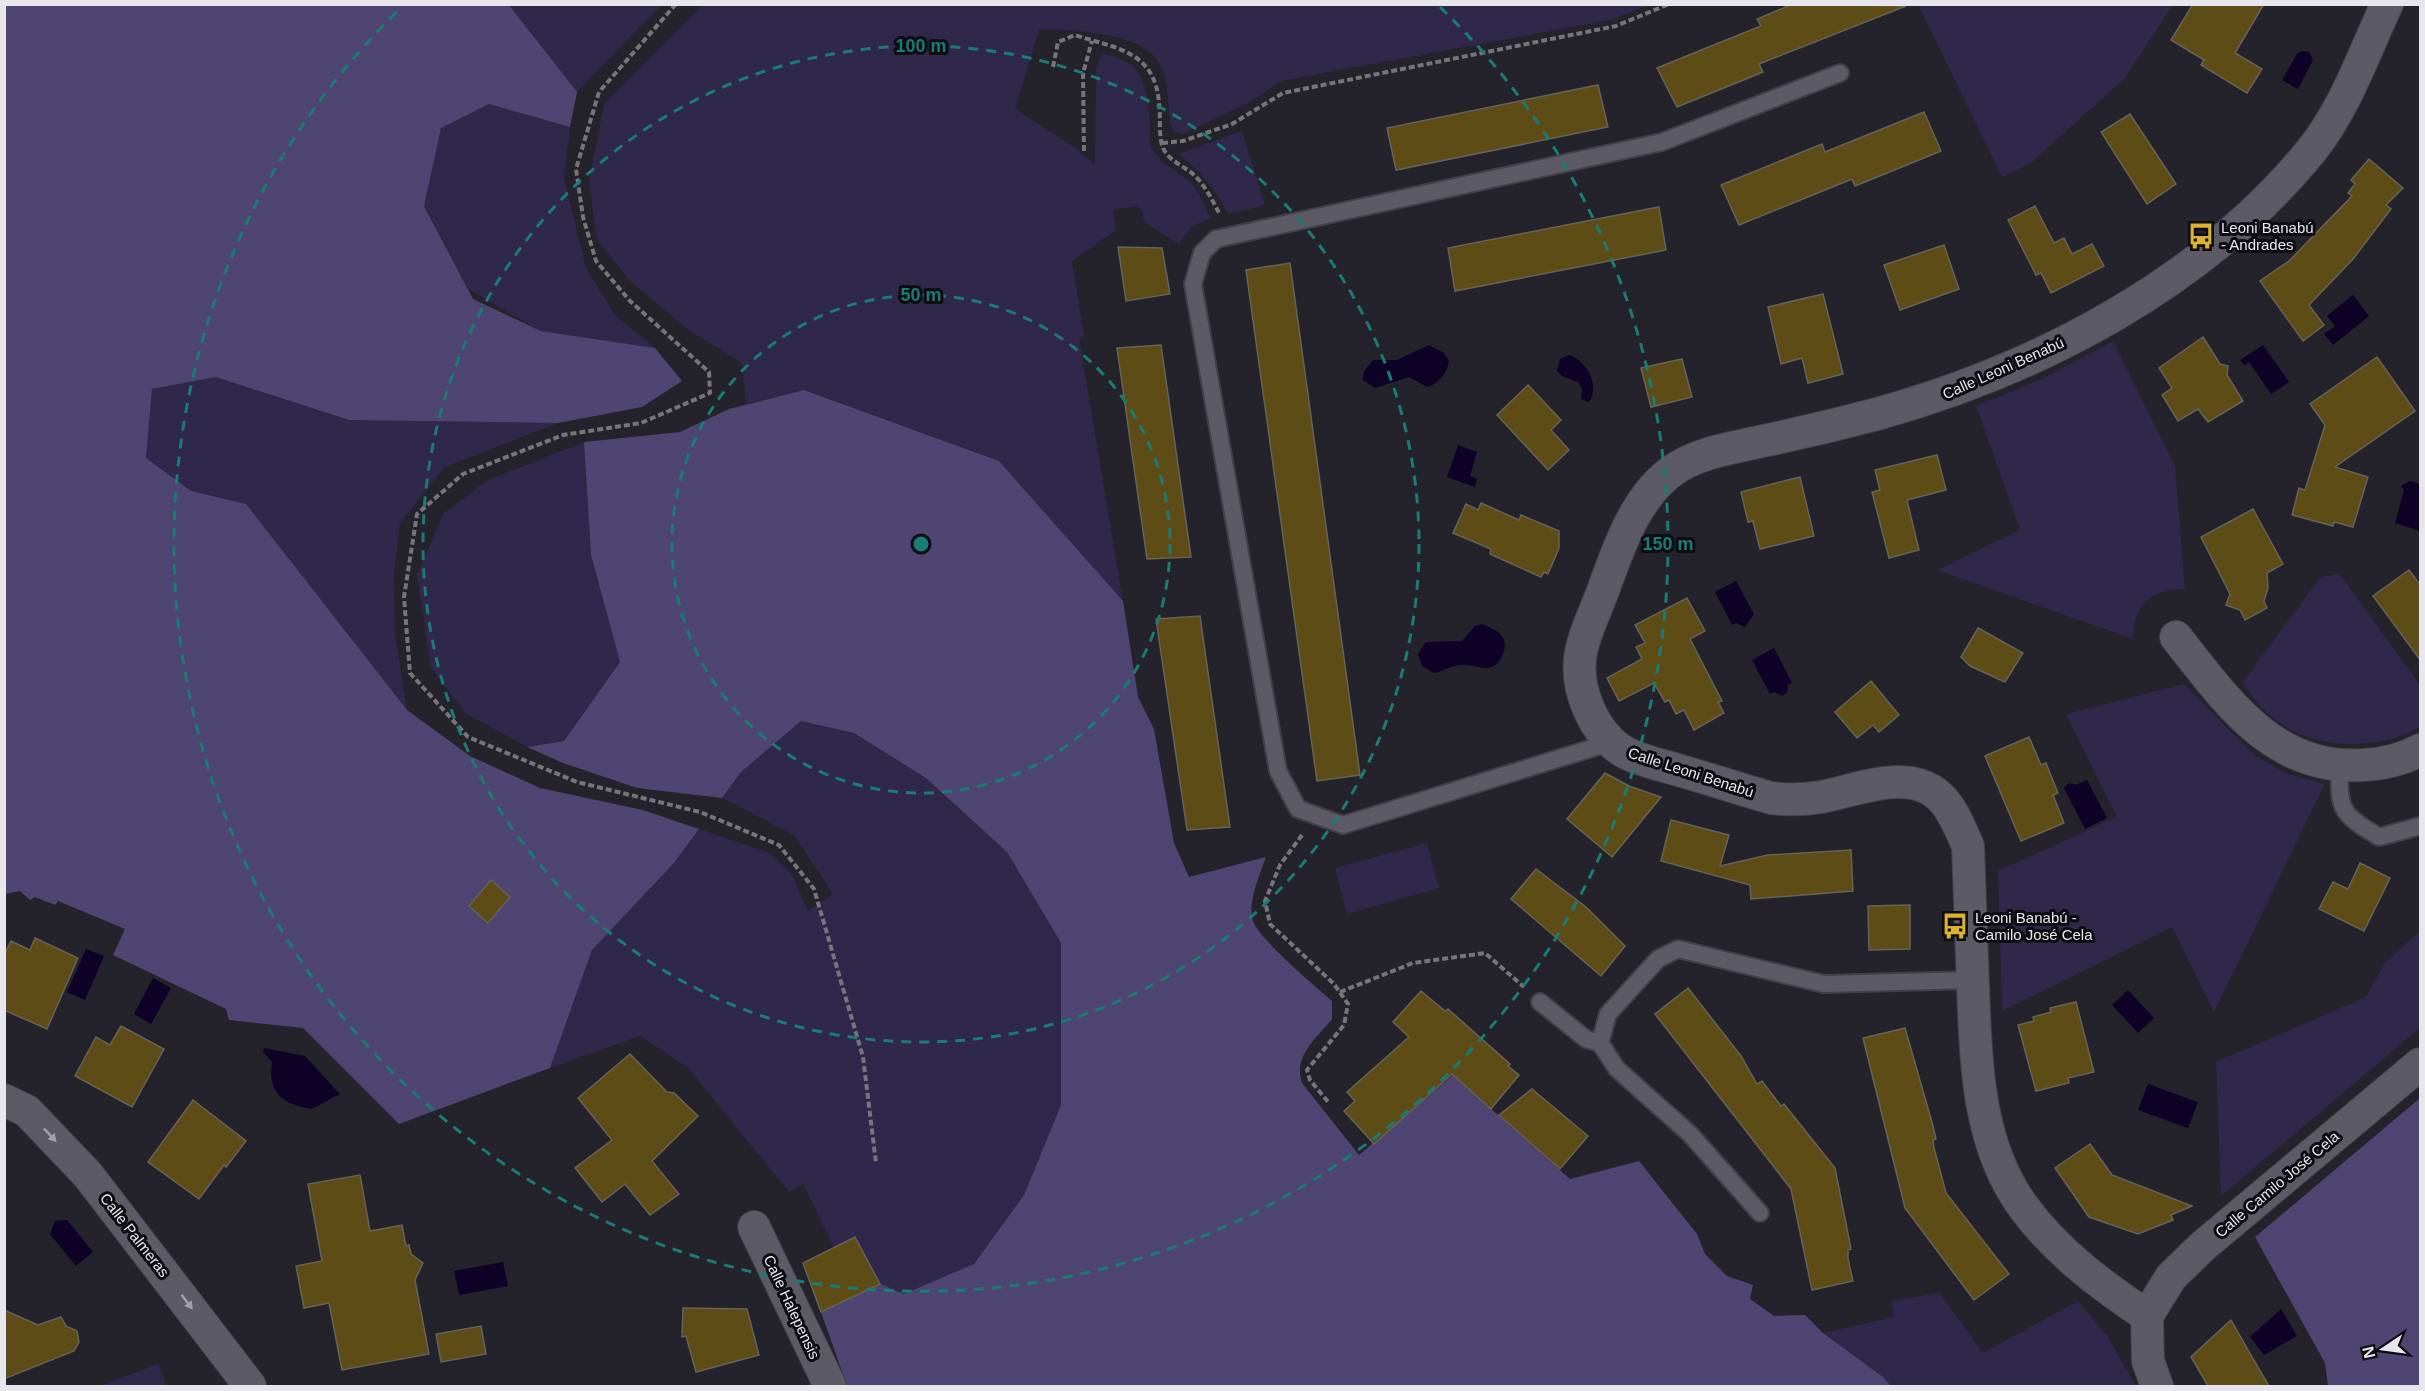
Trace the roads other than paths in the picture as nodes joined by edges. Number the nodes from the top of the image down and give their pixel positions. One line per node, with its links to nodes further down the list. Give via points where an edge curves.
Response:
1 (2387, 4): 4 (street, Calle Leoni Benabú, via 2337,110 2313,149 2262,205 2211,249 2124,310 1984,380 1863,417 1707,454 1676,468 1657,483 1638,508 1581,652 1580,688)
2 (1840, 73): 4 (lane, via 1662,142 1216,239 1202,253 1193,284 1278,771 1298,809 1343,825)
3 (2176, 637): 6 (street, via 2237,711 2264,735 2301,757)
4 (1612, 742): 8 (street, Calle Leoni Benabú, via 1639,758 1791,801 1900,781 1925,787 1943,800 1968,846)
5 (2421, 750): 6 (street, via 2375,764)
6 (2340, 766): 7 (lane, via 2339,799 2351,820 2379,837)
7 (2421, 826)
8 (1973, 980): 10 (lane, via 1824,984 1678,949 1658,959 1608,1014); 15 (street, Calle Leoni Benabú, via 1985,1124 2021,1204 2097,1283)
9 (1540, 1002): 10 (lane, via 1586,1038)
10 (1600, 1043): 13 (lane, via 1617,1069 1690,1134)
11 (2421, 1064): 15 (street, Calle Camilo José Cela, via 2203,1246 2172,1277)
12 (4, 1100): 16 (street, Calle Palmeras, one-way to 16, via 27,1111 88,1175)
13 (1760, 1213)
14 (754, 1227): 17 (street, Calle Halepensis)
15 (2147, 1316): 18 (street, via 2148,1361)
16 (250, 1386)
17 (830, 1386)
18 (2157, 1386)

